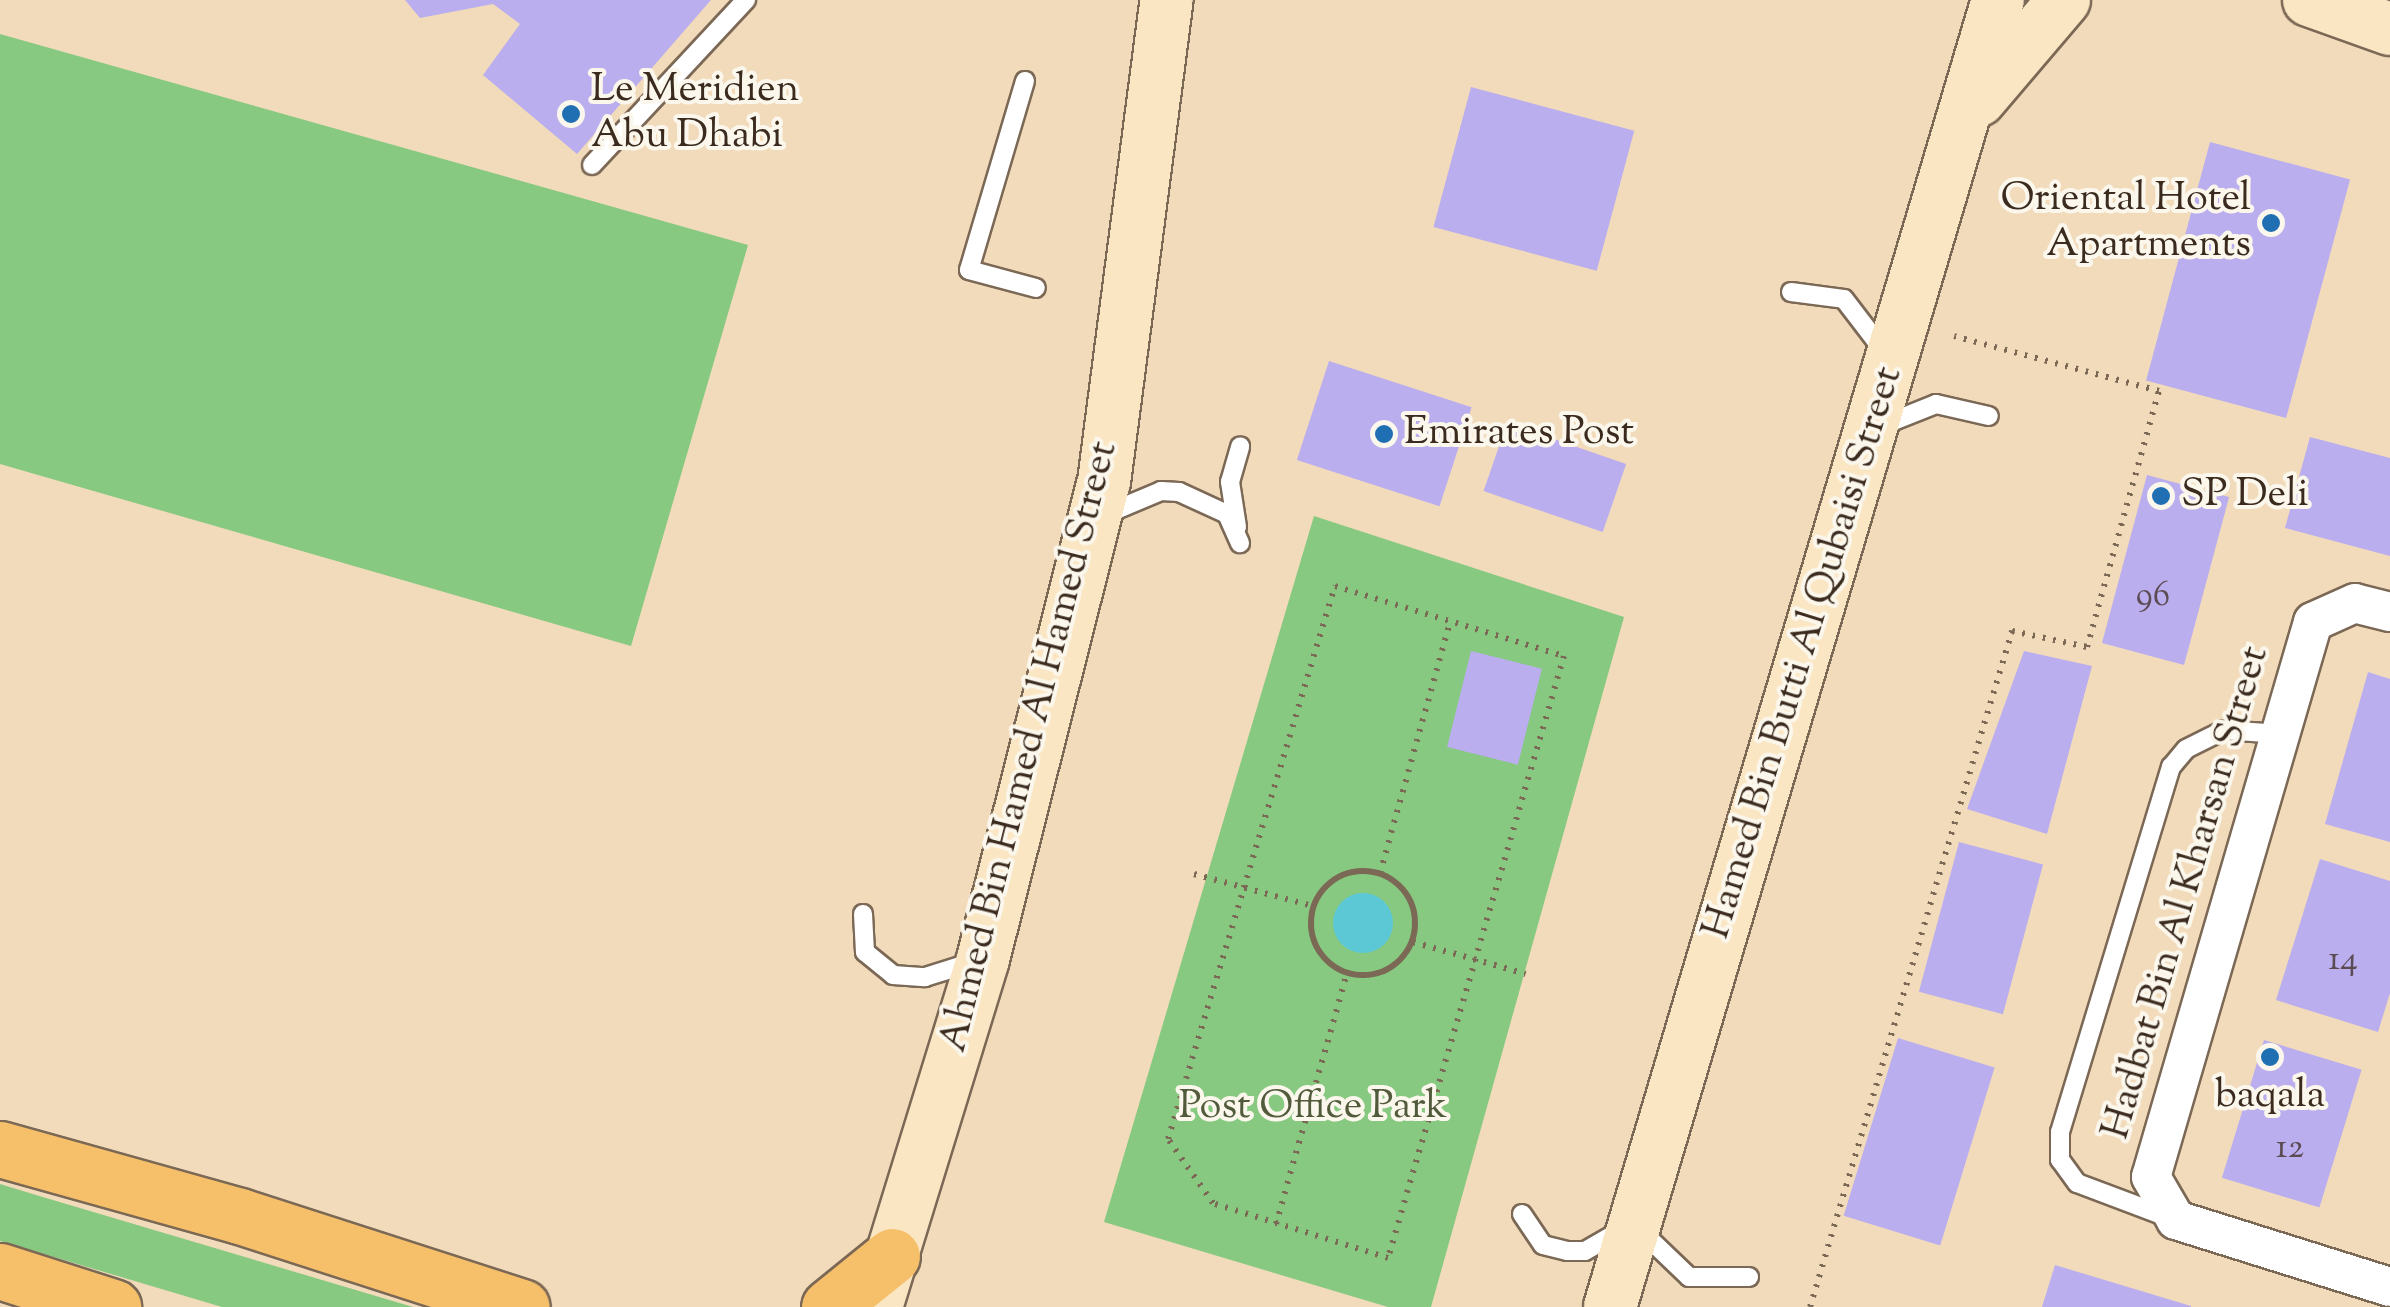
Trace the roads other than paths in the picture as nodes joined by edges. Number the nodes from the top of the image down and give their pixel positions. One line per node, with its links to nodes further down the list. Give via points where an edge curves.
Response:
1 (746, 0): 9 (lane)
2 (1167, 0): 16 (main road, Ahmed Bin Hamed Al Hamed Street)
3 (1998, 0): 8 (main road, Hamed Bin Butti Al Qubaisi Street)
4 (2064, 0): 8 (main road)
5 (2309, 0): 6 (main road)
6 (2385, 27)
7 (1025, 82): 10 (lane, via 969,270)
8 (1963, 121): 12 (main road, Hamed Bin Butti Al Qubaisi Street)
9 (592, 165)
10 (1036, 288)
11 (1791, 292): 12 (lane, via 1844,299)
12 (1892, 362): 14 (main road, Hamed Bin Butti Al Qubaisi Street)
13 (1989, 416): 14 (lane, via 1936,404)
14 (1871, 430): 24 (main road, Hamed Bin Butti Al Qubaisi Street)
15 (1240, 446): 16 (lane, via 1230,482 1240,542 1227,514 1178,492 1160,491)
16 (1095, 519): 20 (main road, Ahmed Bin Hamed Al Hamed Street)
17 (2390, 612): 18 (street, Hadbat Bin Al Kharsan Street, via 2355,603 2313,622)
18 (2280, 734): 23 (street, Hadbat Bin Al Kharsan Street, via 2151,1177); 23 (lane, via 2224,730 2186,749 2171,767 2060,1132 2060,1160 2077,1183)
19 (863, 914): 20 (lane, via 866,952 893,975 925,977)
20 (983, 958): 27 (main road, Ahmed Bin Hamed Al Hamed Street)
21 (2, 1146): 30 (main road)
22 (1522, 1214): 24 (lane, via 1543,1245 1567,1252 1585,1252)
23 (2176, 1220): 28 (street)
24 (1634, 1223): 26 (lane, via 1689,1278); 32 (main road, Hamed Bin Butti Al Qubaisi Street)
25 (0, 1271): 29 (main road)
26 (1749, 1277)
27 (884, 1282): 31 (main road)
28 (2390, 1287)
29 (113, 1307)
30 (522, 1307)
31 (829, 1307)
32 (1610, 1307)

